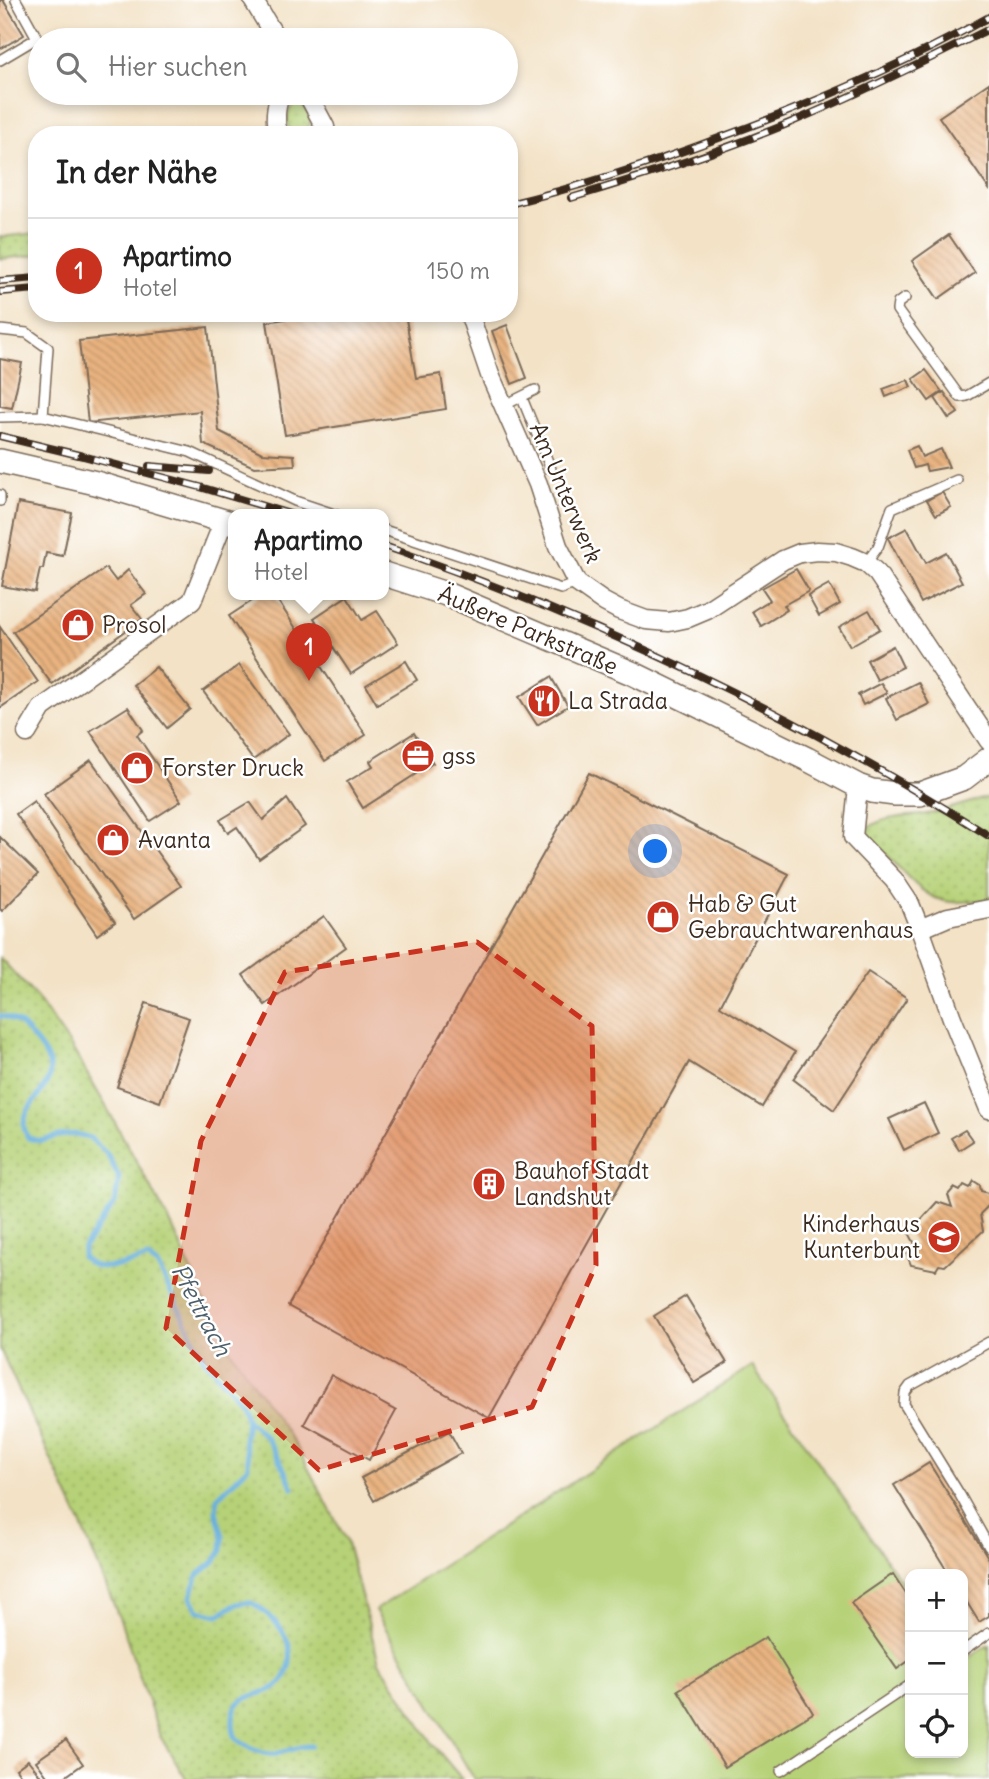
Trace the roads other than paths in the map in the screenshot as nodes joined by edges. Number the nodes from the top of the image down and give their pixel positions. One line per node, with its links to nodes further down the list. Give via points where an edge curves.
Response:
1 (16, 0): 3 (lane)
2 (253, 0): 4 (street)
3 (31, 28)
4 (270, 28)
5 (28, 43): 6 (lane)
6 (0, 60)
7 (277, 105): 9 (street)
8 (313, 105): 10 (street)
9 (276, 126)
10 (324, 126)
11 (905, 298): 14 (lane, via 897,310 960,397)
12 (472, 322): 17 (street, Am Unterwerk)
13 (0, 330): 18 (lane, via 27,333 48,348)
14 (989, 383)
15 (535, 390): 16 (lane)
16 (522, 398): 17 (lane); 21 (lane)
17 (503, 406): 31 (street, Am Unterwerk)
18 (43, 416): 19 (lane); 25 (lane, via 190,452)
19 (0, 417)
20 (0, 461): 26 (street)
21 (551, 469)
22 (957, 480): 29 (lane, via 892,508 878,547)
23 (0, 495): 24 (lane)
24 (0, 501)
25 (319, 509)
26 (228, 522)
27 (228, 524): 32 (street, via 192,601 42,708)
28 (389, 532): 31 (lane, via 561,589)
29 (866, 563): 31 (street, Am Unterwerk, via 836,552 800,553 707,610 669,622 618,610); 33 (street, via 898,603)
30 (389, 576): 35 (street, Äußere Parkstraße, via 475,606 634,674)
31 (577, 583)
32 (27, 733)
33 (989, 741)
34 (989, 760): 35 (street, Äußere Parkstraße, via 964,778 920,794)
35 (858, 786): 37 (street, via 853,837 894,880)
36 (989, 909): 37 (street, via 948,917)
37 (920, 929): 38 (street)
38 (989, 1109)
39 (989, 1342): 40 (lane, via 910,1386 904,1404)
40 (989, 1547)
41 (989, 1633): 42 (lane)
42 (968, 1648)
43 (905, 1688): 44 (lane)
44 (780, 1771)

